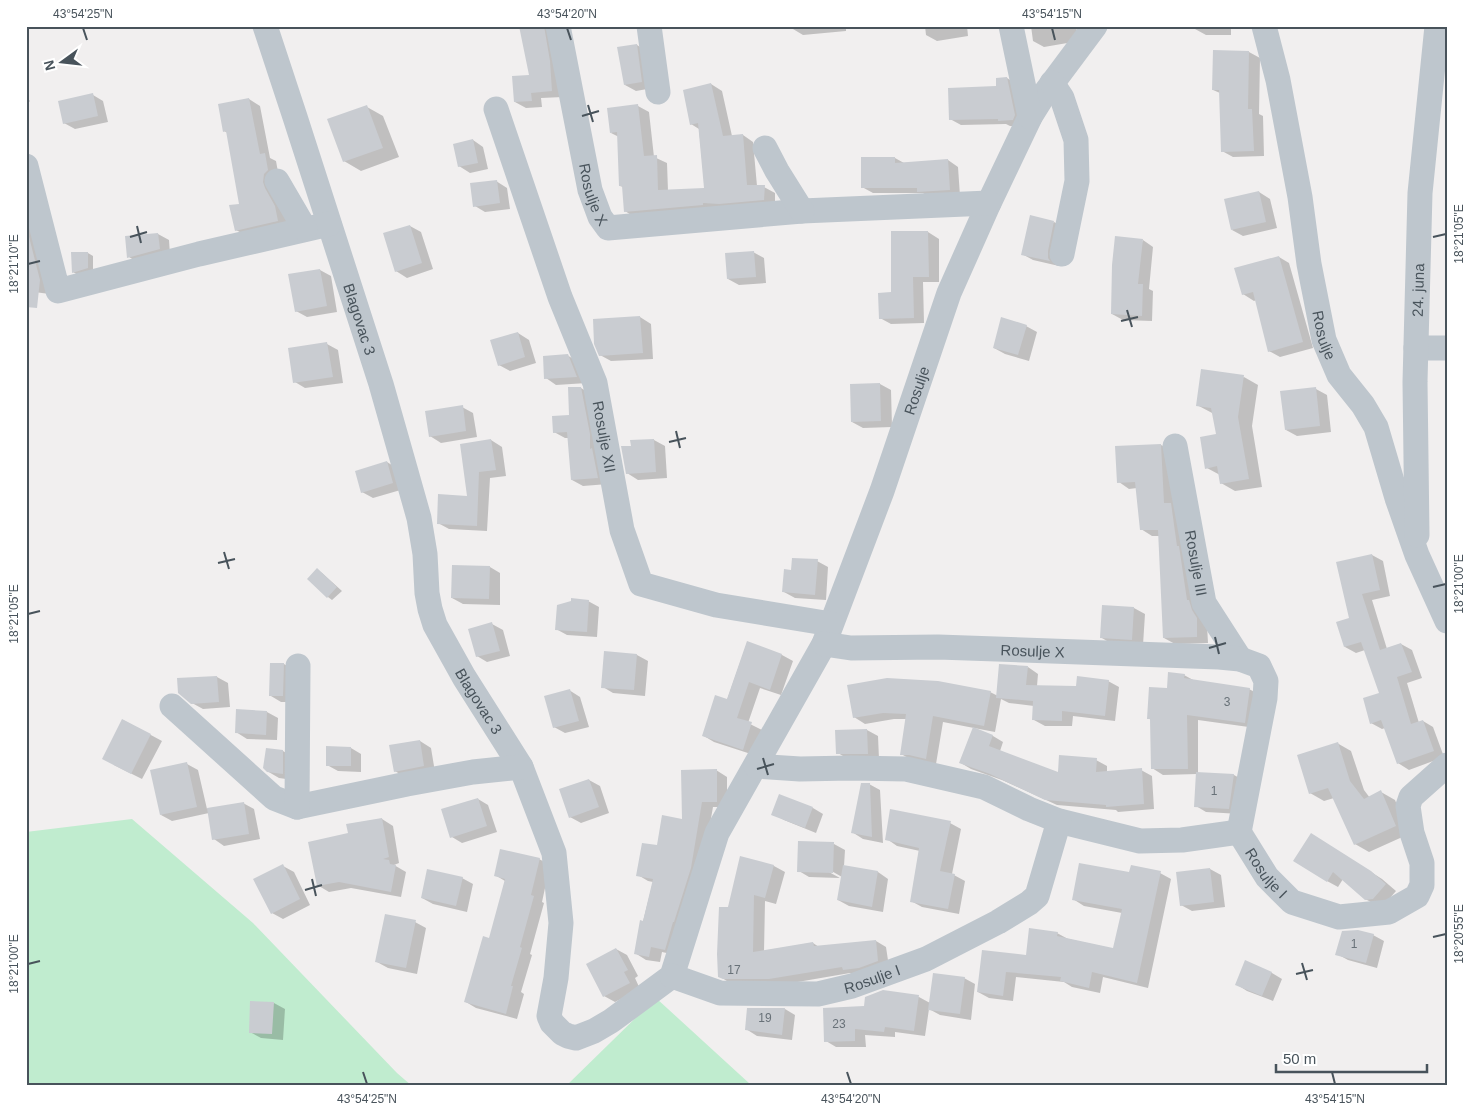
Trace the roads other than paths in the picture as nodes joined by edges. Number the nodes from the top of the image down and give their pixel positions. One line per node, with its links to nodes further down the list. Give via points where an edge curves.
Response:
1 (264, 26): 17 (street, Blagovac 3)
2 (558, 26): 16 (street, Rosulje X, via 590,190 600,217 608,228)
3 (649, 26): 9 (street)
4 (1011, 26): 11 (street)
5 (1095, 26): 8 (street, Rosulje)
6 (1264, 26): 23 (street, Rosulje, via 1278,80 1324,340 1340,376 1376,427)
7 (1437, 26): 20 (street, 24. juna, via 1420,193)
8 (1052, 83): 11 (street, Rosulje); 19 (street, via 1062,98 1076,140 1077,181)
9 (658, 92)
10 (496, 109): 25 (street, Rosulje XII, via 560,297 595,383 622,530 641,584)
11 (1030, 117): 15 (street, Rosulje)
12 (765, 148): 16 (street)
13 (26, 166): 18 (street, via 58,291)
14 (277, 181): 18 (street)
15 (989, 203): 16 (street, Rosulje X); 25 (street, Rosulje, via 949,293 882,491)
16 (802, 211)
17 (329, 224): 18 (street); 31 (street, Blagovac 3, via 381,384 419,518 427,592 435,625)
18 (305, 229)
19 (1062, 254)
20 (1416, 348): 21 (street); 23 (street, 24. juna)
21 (1447, 348)
22 (1175, 446): 26 (street, Rosulje III, via 1204,603)
23 (1417, 555): 24 (street, Rosulje)
24 (1447, 622)
25 (828, 634): 26 (street, Rosulje X, via 851,648 938,647); 30 (street, Rosulje)
26 (1240, 659): 34 (street, Rosulje III, via 1259,666 1266,681)
27 (298, 666): 32 (street)
28 (172, 706): 32 (street, via 274,798)
29 (1447, 765): 34 (street, Rosulje I, via 1411,797 1408,806 1412,833 1422,863 1422,885 1416,896 1389,912 1339,917 1292,902 1267,877)
30 (756, 766): 33 (street, Rosulje I, via 906,769 984,787); 35 (street, via 717,833)
31 (521, 767): 32 (street, via 473,772); 35 (street, Blagovac 3, via 554,853 561,923 549,1016 552,1024 562,1033 576,1038 611,1021)
32 (297, 807)
33 (1059, 821): 34 (street, Rosulje I, via 1140,841 1182,840); 35 (street, Rosulje I, via 1037,896 998,922 926,959 852,986 818,994 720,993)
34 (1239, 832)
35 (672, 976)

